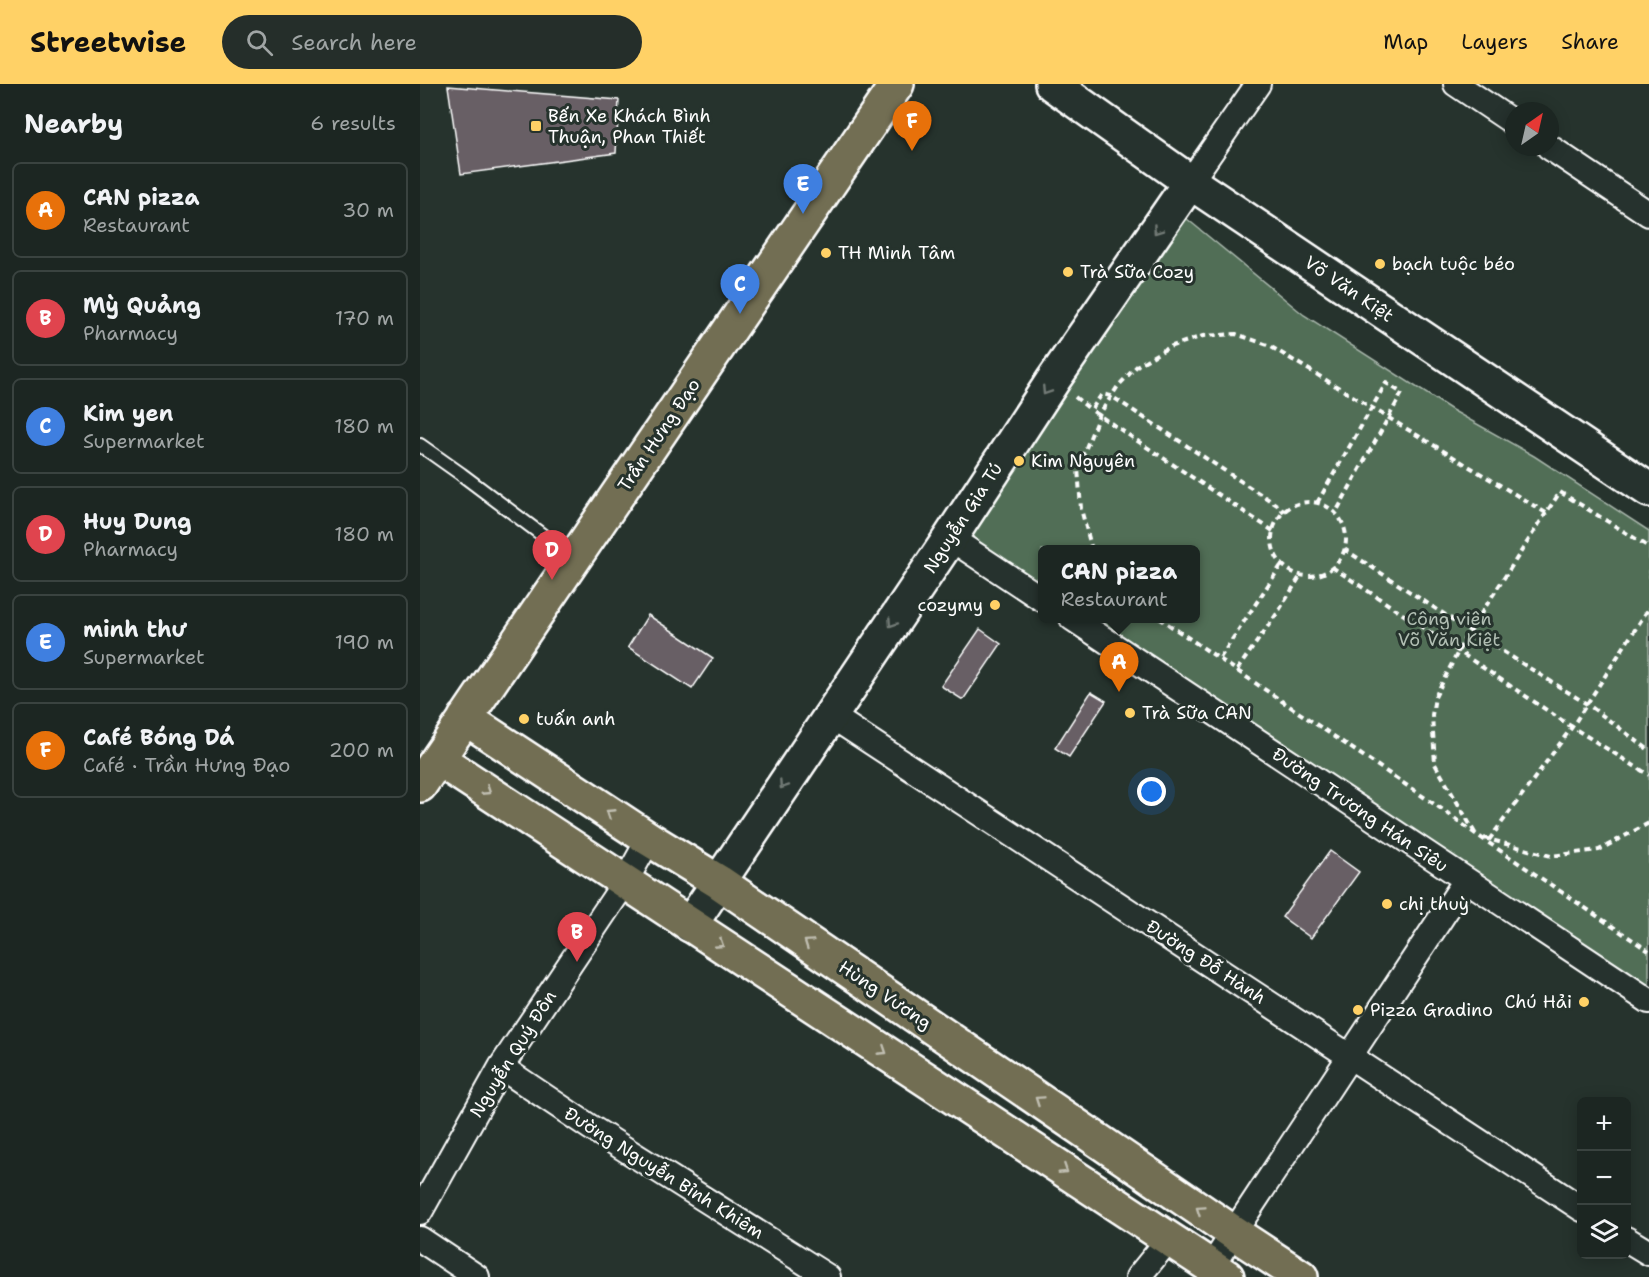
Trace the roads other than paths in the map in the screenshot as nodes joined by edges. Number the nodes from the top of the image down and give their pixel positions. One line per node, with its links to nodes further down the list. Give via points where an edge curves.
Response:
1 (897, 84): 12 (main road, Trần Hưng Đạo)
2 (1052, 84): 7 (street, Võ Văn Kiệt)
3 (1258, 84): 7 (street, Nguyễn Gia Tú)
4 (1456, 84): 5 (street)
5 (1505, 117)
6 (1559, 154): 8 (street)
7 (1190, 182): 10 (street, Võ Văn Kiệt); 11 (street, Nguyễn Gia Tú, one-way to 11)
8 (1649, 214)
9 (420, 445): 12 (lane)
10 (1649, 490)
11 (950, 538): 13 (street); 15 (street, Nguyễn Gia Tú, one-way to 15)
12 (574, 558): 16 (main road, Trần Hưng Đạo)
13 (1038, 596)
14 (1080, 623): 20 (street, Đường Trương Hán Siêu)
15 (830, 715): 22 (street, Nguyễn Gia Tú, one-way to 22); 25 (street, Đường Đỗ Hành)
16 (465, 718): 17 (main road, Trần Hưng Đạo); 19 (main road, Hùng Vương, one-way to 16)
17 (434, 757): 18 (main road, Trần Hưng Đạo); 21 (main road, one-way to 21)
18 (420, 785)
19 (649, 839): 21 (street, Nguyễn Quý Đôn); 22 (main road, Hùng Vương)
20 (1466, 880): 24 (street, Đường Trương Hán Siêu); 25 (street)
21 (625, 882): 23 (main road); 26 (street, Nguyễn Quý Đôn)
22 (719, 882): 23 (street, Nguyễn Gia Tú); 29 (main road, Hùng Vương, one-way to 22)
23 (690, 925): 31 (main road, one-way to 31)
24 (1649, 1000)
25 (1350, 1056): 27 (street, Đường Đỗ Hành); 29 (street)
26 (501, 1067): 28 (street, Nguyễn Quý Đôn); 36 (street, Đường Nguyễn Bỉnh Khiêm)
27 (1577, 1206)
28 (420, 1212)
29 (1234, 1233): 34 (street); 38 (main road, Hùng Vương)
30 (420, 1239): 35 (street)
31 (1169, 1239): 34 (main road); 37 (street)
32 (1631, 1242): 33 (street)
33 (1649, 1253)
34 (1219, 1272)
35 (477, 1277)
36 (828, 1277)
37 (1138, 1277)
38 (1301, 1277)

